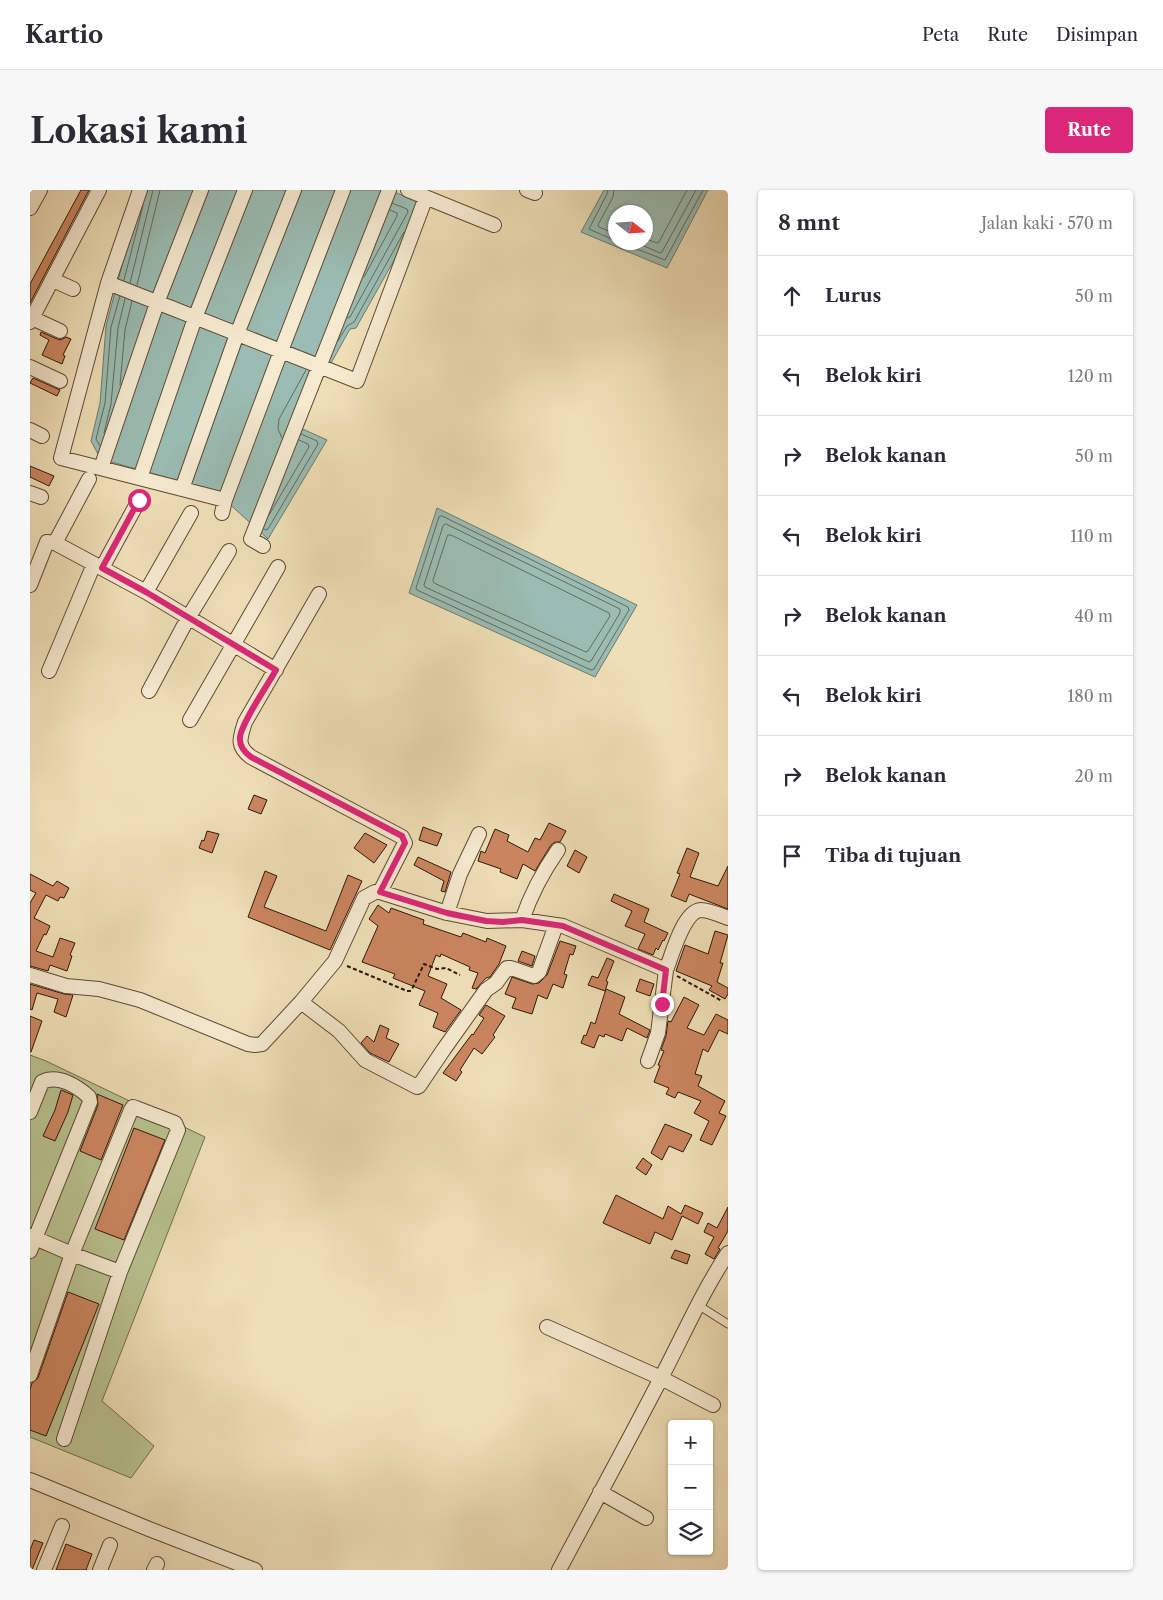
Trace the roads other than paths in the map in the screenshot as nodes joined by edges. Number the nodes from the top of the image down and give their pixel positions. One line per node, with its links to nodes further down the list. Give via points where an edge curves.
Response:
1 (40, 190): 11 (street)
2 (99, 190): 13 (street)
3 (140, 190): 14 (street)
4 (201, 190): 16 (street)
5 (246, 190): 17 (street)
6 (294, 190): 20 (street)
7 (343, 190): 21 (street)
8 (389, 190): 22 (street)
9 (408, 190): 10 (street)
10 (426, 197): 12 (street); 22 (street, via 357,381)
11 (30, 208)
12 (494, 225)
13 (53, 280): 15 (street); 18 (street)
14 (108, 283): 16 (street); 25 (street, via 61,458)
15 (73, 289)
16 (157, 303): 17 (street); 25 (street)
17 (195, 318): 20 (street); 26 (street)
18 (31, 320): 19 (street)
19 (60, 331)
20 (237, 334): 21 (street); 28 (street)
21 (281, 350): 22 (street); 28 (street, via 224,506)
22 (320, 366): 32 (street, via 251,539)
23 (30, 367): 24 (street)
24 (60, 381)
25 (101, 468): 26 (street)
26 (140, 478): 28 (street)
27 (89, 479): 31 (street)
28 (182, 489)
29 (139, 500): 34 (street)
30 (192, 512): 37 (street)
31 (55, 543): 34 (street); 36 (street, via 47,542)
32 (263, 546)
33 (229, 551): 39 (street)
34 (98, 566): 37 (street); 42 (street)
35 (278, 566): 40 (street)
36 (30, 585)
37 (146, 592): 39 (street)
38 (319, 594): 41 (street)
39 (188, 618): 40 (street); 43 (street)
40 (232, 645): 41 (street); 44 (street)
41 (276, 670): 47 (street, via 245,722 240,738 243,752 402,836 405,843)
42 (49, 671)
43 (149, 690)
44 (190, 720)
45 (479, 834): 48 (street, via 460,874)
46 (558, 850): 50 (street, via 537,883)
47 (380, 892): 48 (street); 54 (street, via 364,898 335,962)
48 (447, 913): 50 (street, via 486,921)
49 (728, 918): 52 (street, via 696,911 683,926)
50 (522, 920): 51 (street)
51 (556, 925): 52 (street); 54 (street, via 539,972 534,976 507,968 486,990 417,1087 365,1060 343,1035)
52 (666, 970): 55 (street, via 658,1033)
53 (30, 975): 54 (street, via 66,986 99,989 140,1000 255,1045 262,1044)
54 (301, 1002)
55 (648, 1061)
56 (30, 1112): 57 (street, via 42,1082 48,1079 70,1083 90,1097)
57 (33, 1237): 58 (street); 60 (street)
58 (30, 1251)
59 (728, 1253): 62 (street)
60 (72, 1254): 61 (street); 61 (street, via 131,1110 136,1108 175,1123 178,1130); 65 (street)
61 (120, 1272): 68 (street)
62 (698, 1305): 63 (lane); 66 (street)
63 (728, 1324)
64 (547, 1327): 66 (street)
65 (30, 1375)
66 (661, 1378): 67 (street); 70 (street)
67 (713, 1405)
68 (64, 1439)
69 (30, 1480): 76 (street)
70 (600, 1492): 71 (street); 77 (street)
71 (646, 1518)
72 (62, 1526): 74 (street)
73 (110, 1545): 75 (street)
74 (44, 1570)
75 (100, 1570)
76 (255, 1570)
77 (559, 1570)

